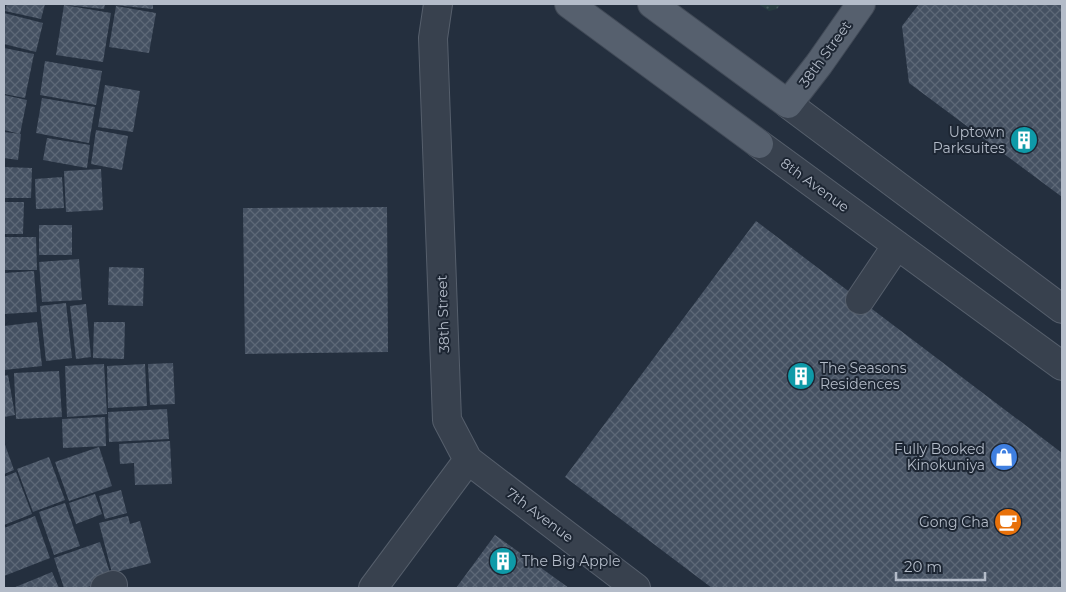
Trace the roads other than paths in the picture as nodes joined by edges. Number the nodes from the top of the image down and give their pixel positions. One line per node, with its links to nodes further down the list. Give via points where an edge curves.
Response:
1 (438, 4): 11 (street, 38th Street, via 433,38 447,420)
2 (569, 4): 6 (main road, 8th Avenue)
3 (652, 4): 5 (main road)
4 (861, 4): 5 (main road, 38th Street)
5 (788, 104): 9 (street)
6 (758, 144): 7 (street, 8th Avenue)
7 (897, 245): 8 (street); 10 (street, 8th Avenue)
8 (860, 300)
9 (1062, 309)
10 (1062, 366)
11 (468, 460): 12 (street); 13 (street, 7th Avenue)
12 (373, 588)
13 (636, 588)

